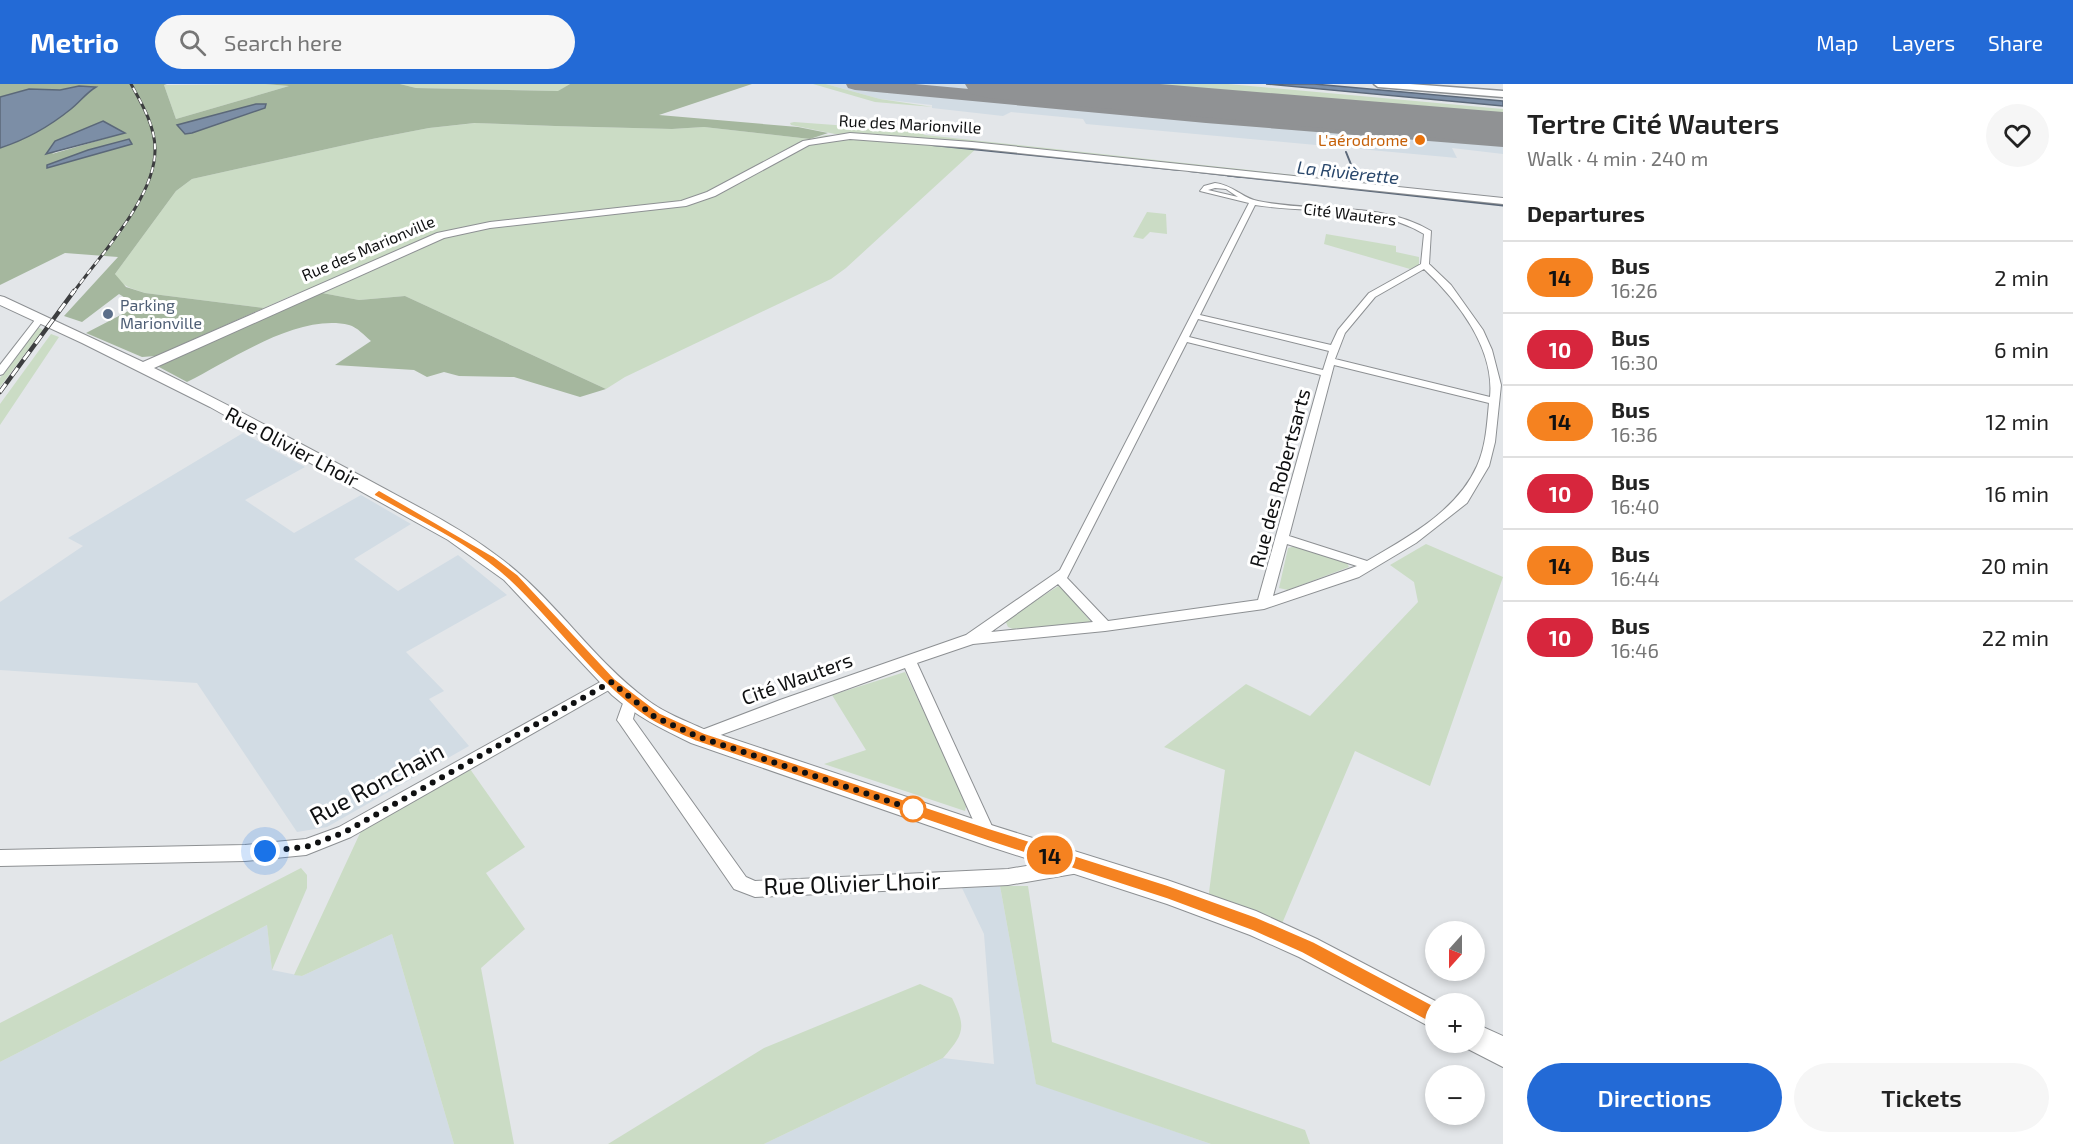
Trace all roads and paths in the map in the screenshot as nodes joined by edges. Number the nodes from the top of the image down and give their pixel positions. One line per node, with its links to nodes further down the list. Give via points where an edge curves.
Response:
1 (1378, 84): 2 (main road)
2 (1503, 94)
3 (1503, 201): 16 (street, Rue des Marionville, via 972,145 871,136 835,137 806,143 711,194 682,204 490,225 434,237)
4 (1253, 202): 4 (street, Cité Wauters, via 1206,192 1204,191 1213,185 1228,187); 5 (street, Cité Wauters, via 1404,220 1428,233); 11 (street, Cité Wauters)
5 (1425, 265): 6 (street, Rue des Robertsarts); 9 (street, Cité Wauters)
6 (1402, 277): 7 (street); 14 (street, Rue des Robertsarts, via 1372,295 1341,333)
7 (1416, 278)
8 (1426, 280): 9 (street)
9 (1448, 287): 19 (street, Cité Wauters, via 1487,350 1496,385)
10 (0, 300): 12 (street, Rue Olivier Lhoir)
11 (1196, 316): 13 (street, Cité Wauters); 14 (street)
12 (41, 318): 16 (street, Rue Olivier Lhoir); 17 (street)
13 (1184, 339): 18 (street); 22 (street, Cité Wauters)
14 (1334, 349): 15 (street, Rue des Robertsarts)
15 (1330, 361): 18 (street, Rue des Robertsarts); 19 (street)
16 (142, 368): 27 (street, Rue Olivier Lhoir, via 274,435 489,558 514,578)
17 (0, 372)
18 (1327, 374): 20 (street, Rue des Robertsarts)
19 (1495, 401): 21 (street, Cité Wauters, via 1484,466 1462,500 1412,540)
20 (1282, 538): 21 (street); 23 (street, Rue des Robertsarts)
21 (1370, 566): 23 (street, Cité Wauters)
22 (1059, 578): 24 (street); 25 (street, Cité Wauters)
23 (1264, 604): 24 (street, Cité Wauters)
24 (1105, 626): 25 (street, Cité Wauters)
25 (971, 639): 26 (street, Cité Wauters)
26 (909, 662): 29 (street, Cité Wauters); 30 (street)
27 (611, 682): 28 (street, Rue Olivier Lhoir); 31 (street, Rue Ronchain, via 345,832 306,847 245,853)
28 (631, 699): 29 (street, Rue Olivier Lhoir, via 655,717); 32 (street, Rue Olivier Lhoir, via 625,720 740,883 747,887 1008,877)
29 (699, 737): 30 (street, Rue Olivier Lhoir)
30 (988, 835): 32 (street, Rue Olivier Lhoir)
31 (0, 858)
32 (1078, 865): 33 (street, Rue Olivier Lhoir, via 1256,924)
33 (1425, 1010)
34 (1485, 1042): 35 (street)
35 (1503, 1052)

